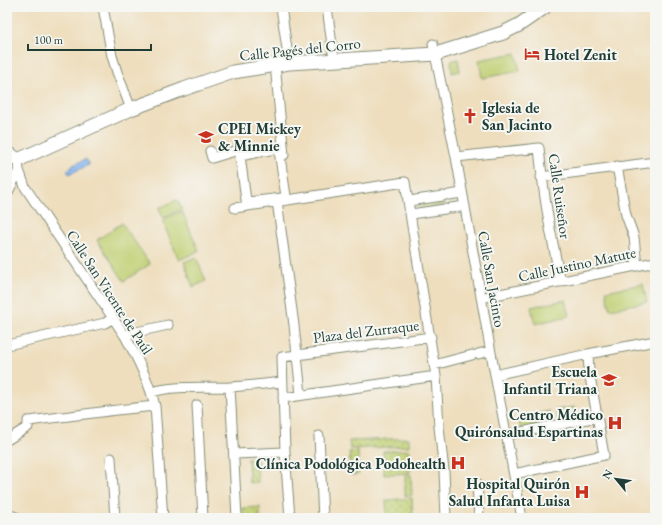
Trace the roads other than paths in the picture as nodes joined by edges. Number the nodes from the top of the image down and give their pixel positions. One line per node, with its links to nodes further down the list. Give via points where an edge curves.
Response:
1 (103, 7): 9 (street, via 112,56)
2 (281, 7): 7 (street)
3 (328, 7): 6 (street)
4 (545, 7): 5 (main road, Calle Pagés del Corro, via 502,33)
5 (434, 49): 6 (main road, Calle Pagés del Corro); 14 (street, Calle San Jacinto)
6 (334, 60): 7 (main road, Calle Pagés del Corro)
7 (289, 63): 8 (main road, Calle Pagés del Corro)
8 (275, 65): 9 (main road, Calle Pagés del Corro, via 233,72); 10 (street)
9 (131, 109): 16 (main road, Calle Pagés del Corro)
10 (282, 142): 12 (street); 21 (street)
11 (210, 151): 12 (street, via 212,158)
12 (235, 151): 24 (street)
13 (7, 152): 16 (main road)
14 (456, 157): 18 (street, Calle Ruiseñor, via 539,148); 19 (street, Calle San Jacinto)
15 (655, 162): 17 (street)
16 (18, 165): 20 (street); 31 (street, Calle San Vicente de Paúl, via 29,194)
17 (617, 166): 18 (street); 28 (street, via 626,215 634,237)
18 (541, 177): 29 (street, Calle Ruiseñor)
19 (462, 193): 22 (street); 25 (street, Calle San Jacinto)
20 (7, 194)
21 (292, 200): 22 (street, via 404,182); 23 (street)
22 (408, 200): 26 (street)
23 (278, 202): 24 (street); 39 (street)
24 (242, 205): 24 (street, via 285,197 279,149 240,156 246,200)
25 (465, 206): 26 (street); 30 (street, Calle San Jacinto)
26 (411, 214): 34 (street)
27 (655, 262): 28 (street, Calle Justino Matute)
28 (637, 266): 29 (street, Calle Justino Matute)
29 (561, 282): 30 (street, Calle Justino Matute)
30 (481, 298): 37 (street, Calle San Jacinto)
31 (113, 318): 33 (street, Calle San Vicente de Paúl); 36 (street, via 105,324)
32 (168, 325): 33 (street)
33 (125, 336): 45 (street, Calle San Vicente de Paúl)
34 (430, 337): 39 (street, Plaza del Zurraque); 40 (street, Plaza del Zurraque)
35 (655, 341): 38 (street)
36 (7, 345)
37 (490, 351): 40 (street); 41 (street, Calle San Jacinto)
38 (588, 354): 41 (street); 50 (street)
39 (297, 355): 43 (street, Plaza del Zurraque, via 282,357); 46 (street, Plaza del Zurraque)
40 (434, 365): 42 (street, Plaza del Zurraque)
41 (495, 375): 51 (street, Calle San Jacinto)
42 (436, 376): 46 (street); 67 (street, Plaza del Zurraque, via 436,427 444,471)
43 (282, 382): 44 (street); 47 (street)
44 (230, 387): 45 (street, via 196,387); 55 (street)
45 (152, 392): 49 (street, Calle San Vicente de Paúl)
46 (301, 395): 47 (street)
47 (283, 398): 54 (street, via 288,436)
48 (197, 405): 63 (street)
49 (155, 406): 53 (street, via 28,421 28,427); 62 (street, Calle San Vicente de Paúl)
50 (597, 417): 51 (street); 57 (street, via 605,453 602,456)
51 (506, 435): 57 (street, Calle San Jacinto)
52 (319, 436): 66 (street)
53 (7, 440)
54 (285, 450): 55 (street); 65 (street)
55 (234, 454): 64 (street)
56 (111, 458): 61 (street)
57 (514, 474): 69 (street, Calle San Jacinto)
58 (477, 483): 68 (street)
59 (7, 514): 60 (street)
60 (19, 518)
61 (115, 518)
62 (163, 518)
63 (203, 518)
64 (237, 518)
65 (290, 518)
66 (323, 518)
67 (446, 518)
68 (479, 518)
69 (522, 518)

